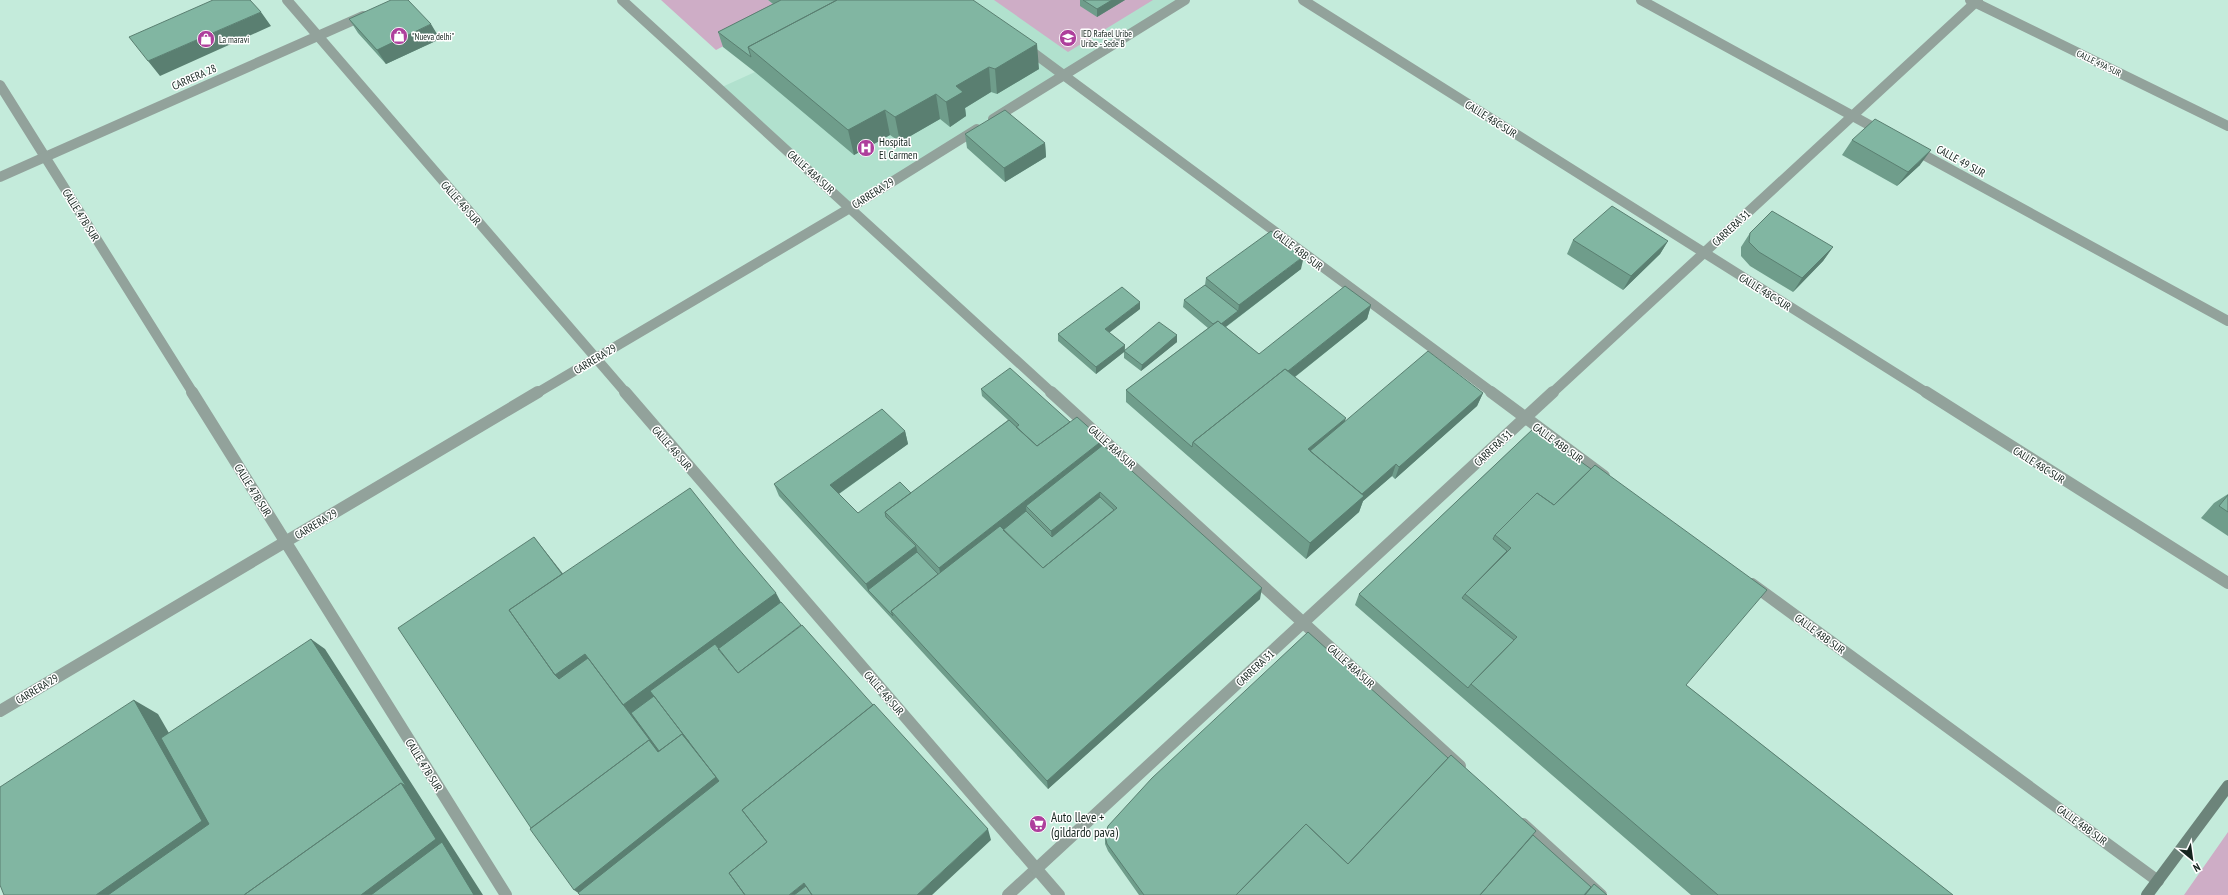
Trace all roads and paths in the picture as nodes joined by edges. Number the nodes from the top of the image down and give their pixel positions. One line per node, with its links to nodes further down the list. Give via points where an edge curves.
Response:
1 (287, 0): 8 (street, CALLE 48 SUR)
2 (622, 0): 16 (street, CALLE 48A SUR)
3 (1185, 0): 10 (street, CARRERA 29)
4 (1303, 0): 17 (street, CALLE 48C SUR)
5 (1641, 0): 12 (street, CALLE 49 SUR)
6 (1975, 1): 12 (street, CARRERA 31); 13 (street, CALLE 49A SUR)
7 (371, 12): 8 (street, CARRERA 28)
8 (318, 36): 14 (street, CARRERA 28); 19 (street, CALLE 48 SUR)
9 (1019, 42): 10 (street, CALLE 48B SUR)
10 (1063, 76): 16 (street, CARRERA 29); 20 (street, CALLE 48B SUR)
11 (0, 85): 14 (street, CALLE 47B SUR)
12 (1852, 116): 17 (street, CARRERA 31); 18 (street, CALLE 49 SUR)
13 (2228, 126)
14 (45, 157): 15 (street, CARRERA 28); 22 (street, CALLE 47B SUR)
15 (0, 177)
16 (850, 208): 19 (street, CARRERA 29); 25 (street, CALLE 48A SUR)
17 (1703, 254): 20 (street, CARRERA 31); 24 (street, CALLE 48C SUR)
18 (2228, 321)
19 (595, 359): 22 (street, CARRERA 29); 30 (street, CALLE 48 SUR)
20 (1525, 418): 21 (street, CALLE 48B SUR); 25 (street, CARRERA 31)
21 (1614, 484)
22 (285, 542): 26 (street, CARRERA 29); 32 (street, CALLE 47B SUR)
23 (1742, 577): 31 (street, CALLE 48B SUR)
24 (2228, 583)
25 (1304, 623): 27 (street, CALLE 48A SUR); 30 (street, CARRERA 31)
26 (0, 711)
27 (1467, 772)
28 (2228, 786): 31 (main road)
29 (1514, 815): 35 (street)
30 (1036, 868): 33 (street, CARRERA 31); 34 (street, CALLE 48 SUR)
31 (2158, 881): 36 (main road)
32 (506, 895)
33 (1008, 895)
34 (1059, 895)
35 (1601, 895)
36 (2147, 895)

